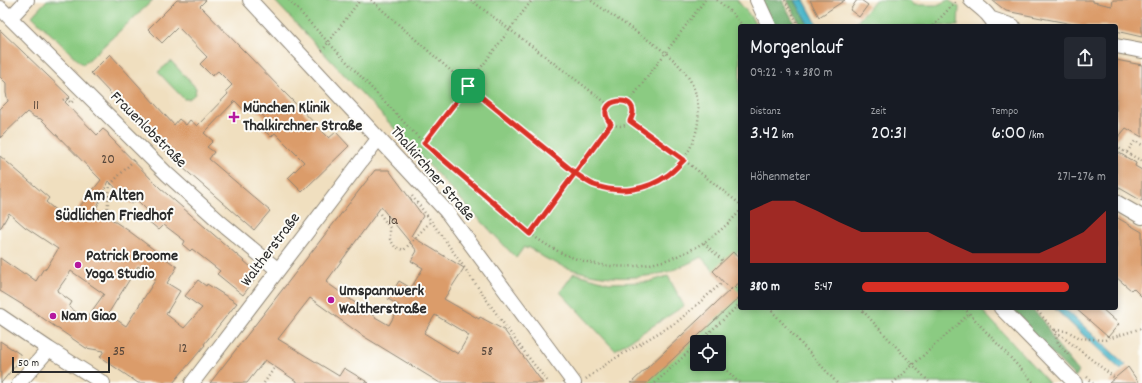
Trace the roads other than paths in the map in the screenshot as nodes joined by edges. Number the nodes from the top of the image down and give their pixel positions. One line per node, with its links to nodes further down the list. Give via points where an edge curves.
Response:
1 (27, 0): 6 (street)
2 (250, 0): 12 (street, Thalkirchner Straße)
3 (757, 0): 8 (street)
4 (971, 0): 7 (street)
5 (0, 8): 6 (street, Frauenlobstraße)
6 (10, 17): 15 (street, Frauenlobstraße, via 167,174)
7 (993, 22): 9 (street)
8 (768, 24)
9 (1003, 24)
10 (1118, 46): 11 (street)
11 (1142, 50)
12 (378, 139): 15 (street, Waltherstraße); 23 (street, Thalkirchner Straße, via 446,211)
13 (1118, 203): 14 (street)
14 (1142, 217)
15 (278, 270): 22 (street, Waltherstraße)
16 (1003, 310): 19 (street)
17 (0, 316): 18 (street)
18 (49, 349): 20 (street); 21 (street)
19 (1080, 378)
20 (19, 383)
21 (103, 383)
22 (192, 383)
23 (574, 383)

